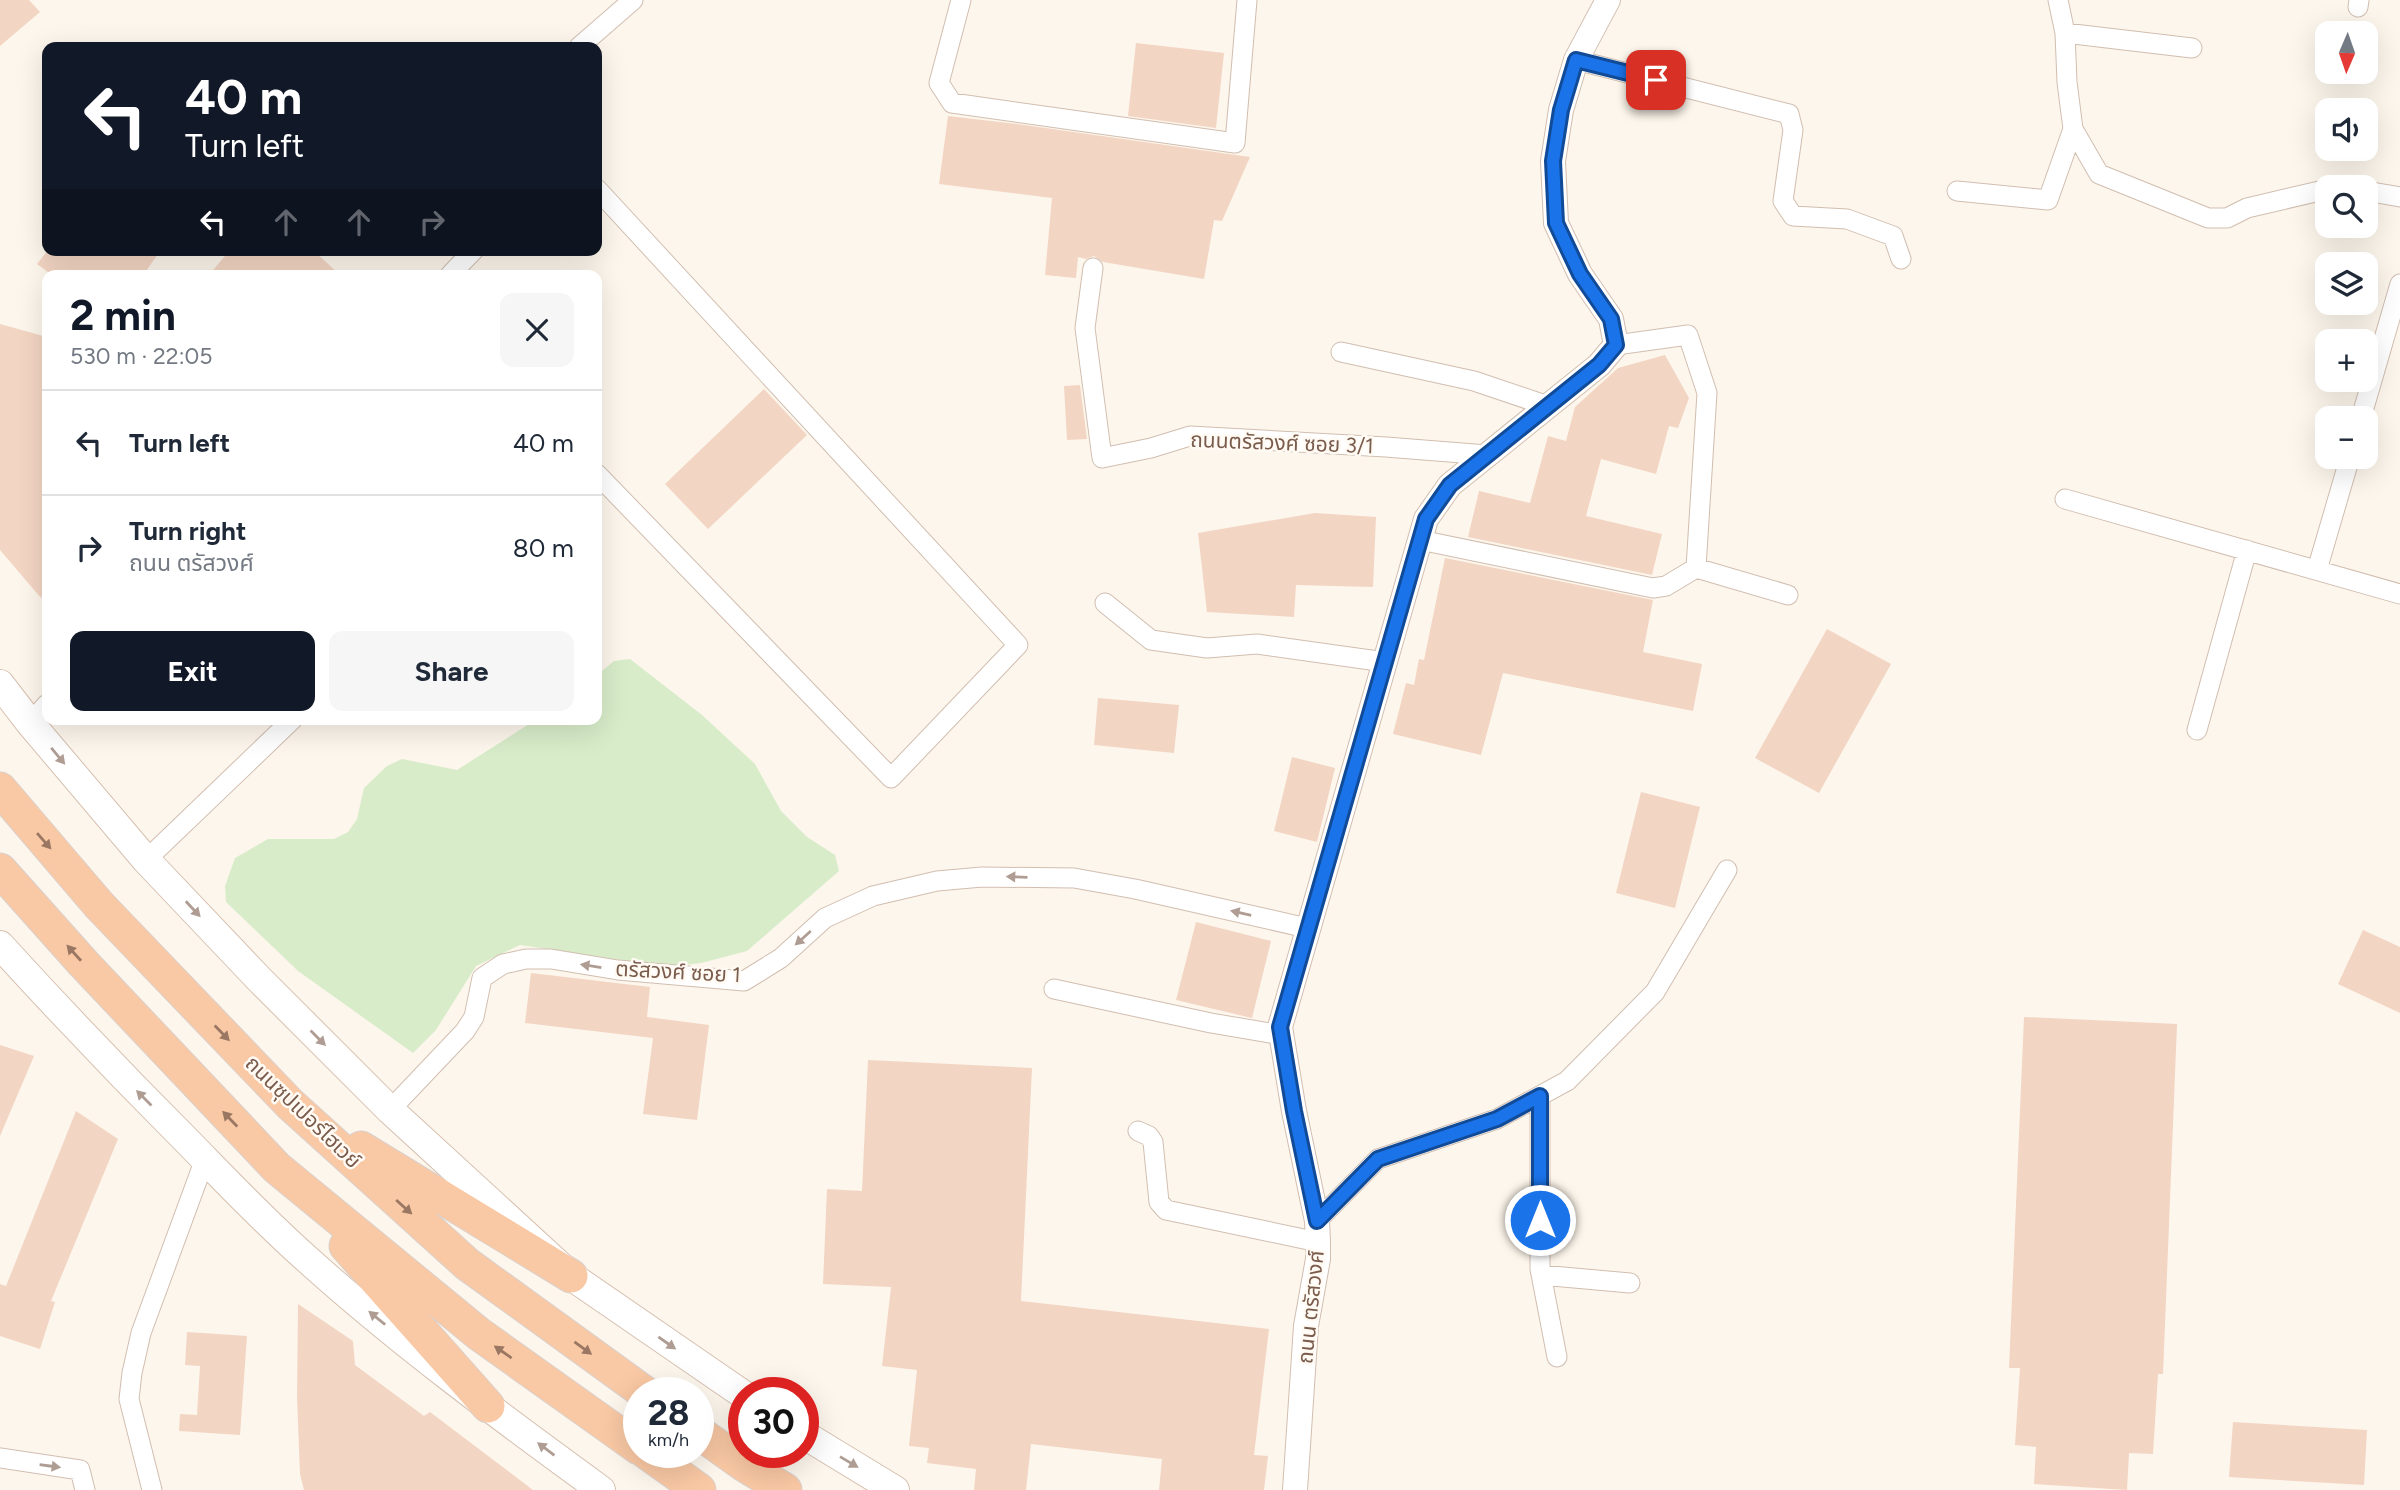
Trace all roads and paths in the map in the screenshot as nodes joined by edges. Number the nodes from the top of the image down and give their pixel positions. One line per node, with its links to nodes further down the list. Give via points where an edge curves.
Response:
1 (633, 0): 7 (street)
2 (961, 0): 3 (street, via 939,83 952,103 1235,143)
3 (1247, 0)
4 (1608, 0): 9 (street)
5 (2058, 0): 6 (street)
6 (2065, 33): 8 (street); 10 (street)
7 (585, 42)
8 (2192, 48)
9 (1576, 60): 17 (street, via 1789,114 1793,130 1783,201 1793,216 1847,219 1893,236); 21 (street, via 1561,110 1553,161 1556,223 1580,274 1611,319)
10 (2073, 130): 11 (street, via 2048,201); 12 (street, via 2099,174 2208,218 2227,218 2247,208)
11 (1957, 191)
12 (2315, 192)
13 (2378, 193): 15 (street)
14 (602, 194): 27 (street, via 1018,645 891,778)
15 (2400, 197)
16 (468, 256): 19 (street)
17 (1901, 259)
18 (1093, 268): 25 (street, ถนนตรัสวงศ์ ซอย 3/1, via 1085,328 1102,458 1190,436)
19 (455, 270)
20 (2400, 284): 24 (street)
21 (1616, 345): 23 (street, ถนน ตรัสวงศ์, via 1599,365); 31 (street, via 1688,335 1707,393)
22 (1340, 352): 23 (street, via 1474,381)
23 (1548, 406): 25 (street, ถนน ตรัสวงศ์)
24 (2364, 406)
25 (1487, 455): 29 (street, ถนน ตรัสวงศ์, via 1450,485 1426,519)
26 (2346, 469): 32 (street)
27 (602, 479)
28 (2065, 499): 30 (street)
29 (1420, 540): 31 (street, via 1653,588 1666,586); 36 (street, ถนน ตรัสวงศ์)
30 (2247, 550): 32 (street); 41 (street)
31 (1696, 568): 34 (street)
32 (2316, 570): 33 (street)
33 (2400, 594)
34 (1788, 595)
35 (1105, 603): 36 (street, via 1151,640 1207,648 1257,644)
36 (1385, 662): 46 (street, ถนน ตรัสวงศ์)
37 (0, 684): 38 (main road)
38 (38, 713)
39 (47, 725): 43 (main road, one-way to 43)
40 (287, 725): 43 (street)
41 (2197, 730)
42 (0, 789): 51 (highway, ถนนซุปเปอร์ไฮเวย์, one-way to 51, via 99,905)
43 (146, 860): 52 (main road, one-way to 52)
44 (0, 870): 55 (highway, one-way to 44)
45 (1727, 870): 50 (street, via 1655,992 1567,1081)
46 (1307, 928): 49 (street, ถนน ตรัสวงศ์); 52 (street, ตรัสวงศ์ ซอย 1, one-way to 52, via 1074,878 1006,876 937,881 873,896 825,918 781,958 744,981 526,958 503,964 482,978 474,1017 465,1031)
47 (0, 945): 54 (main road, one-way to 47)
48 (1054, 989): 49 (street)
49 (1281, 1035): 56 (street, ถนน ตรัสวงศ์)
50 (1540, 1096): 56 (street, via 1497,1119 1378,1159); 57 (street)
51 (290, 1104): 58 (highway); 61 (highway, ถนนซุปเปอร์ไฮเวย์, one-way to 61, via 467,1264)
52 (390, 1110): 58 (main road)
53 (1138, 1131): 56 (street, via 1153,1142 1159,1202 1166,1210)
54 (205, 1159): 63 (main road, one-way to 54, via 308,1260); 70 (street, via 132,1373 129,1399)
55 (277, 1168): 63 (highway); 64 (highway, one-way to 55, via 479,1334)
56 (1317, 1231): 75 (street, ถนน ตรัสวงศ์)
57 (1541, 1275): 59 (street); 60 (street)
58 (571, 1276): 62 (main road, one-way to 62)
59 (1630, 1283)
60 (1557, 1357)
61 (623, 1377)
62 (728, 1384)
63 (488, 1406): 71 (main road, one-way to 63)
64 (623, 1437)
65 (714, 1443): 73 (highway)
66 (819, 1444): 74 (main road, one-way to 74)
67 (0, 1458): 69 (street, one-way to 69, via 80,1470)
68 (668, 1468): 72 (highway)
69 (85, 1490)
70 (152, 1490)
71 (601, 1490)
72 (699, 1490)
73 (785, 1490)
74 (895, 1490)
75 (1295, 1490)

